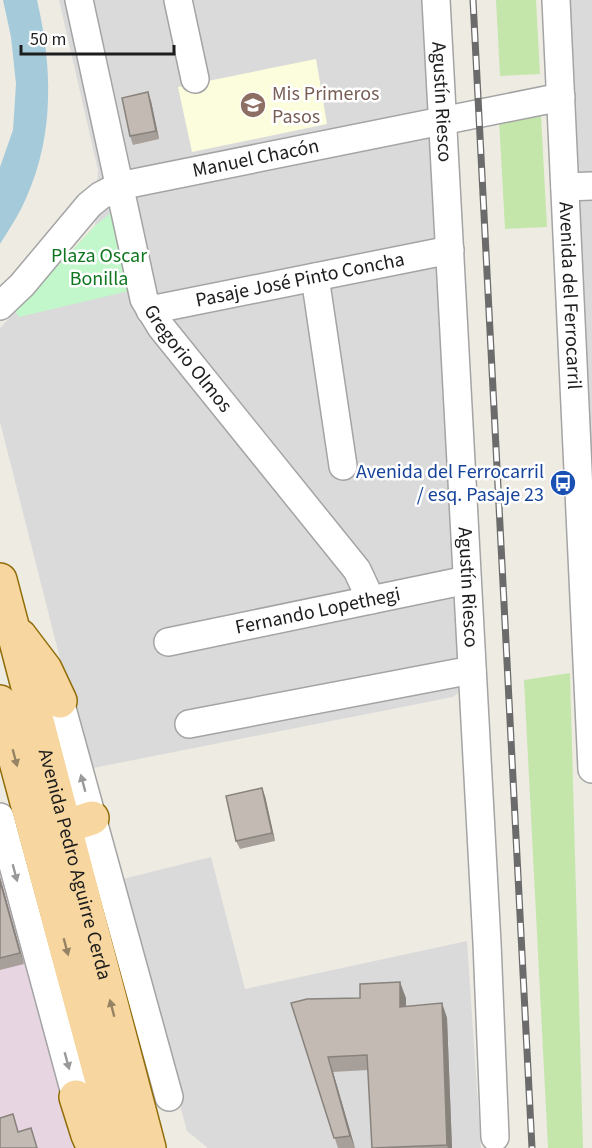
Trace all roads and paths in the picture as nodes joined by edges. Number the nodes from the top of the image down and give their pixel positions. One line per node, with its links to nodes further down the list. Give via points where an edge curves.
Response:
1 (79, 0): 8 (street, Gregorio Olmos)
2 (178, 0): 5 (street)
3 (436, 0): 7 (street, Agustín Riesco)
4 (556, 0): 6 (street, Avenida del Ferrocarril)
5 (195, 79)
6 (561, 97): 7 (street, Manuel Chacón); 10 (street, Avenida del Ferrocarril)
7 (443, 121): 8 (street, Manuel Chacón); 11 (street, Agustín Riesco)
8 (119, 186): 13 (street, Manuel Chacón, via 89,205); 14 (street, Gregorio Olmos, via 144,299)
9 (592, 186): 10 (street)
10 (565, 187): 15 (street, Avenida del Ferrocarril)
11 (450, 250): 12 (street, Pasaje José Pinto Concha); 19 (street, Agustín Riesco)
12 (315, 277): 14 (street, Pasaje José Pinto Concha); 16 (street)
13 (0, 306)
14 (150, 310): 20 (street, Gregorio Olmos, via 357,570)
15 (584, 442): 17 (street, Avenida del Ferrocarril)
16 (343, 466)
17 (587, 569): 27 (street, Avenida del Ferrocarril)
18 (0, 580): 21 (main road, Avenida Pedro Aguirre Cerda)
19 (467, 580): 20 (street, Fernando Lopethegi); 23 (street, Agustín Riesco)
20 (371, 600): 22 (street, Fernando Lopethegi)
21 (10, 624): 24 (main road, via 45,669); 29 (main road, Avenida Pedro Aguirre Cerda)
22 (168, 642)
23 (472, 670): 26 (street); 33 (street, Agustín Riesco)
24 (60, 700): 29 (street, Avenida Pedro Aguirre Cerda, one-way to 24)
25 (0, 702): 35 (main road, Avenida Pedro Aguirre Cerda, one-way to 35)
26 (189, 724)
27 (592, 759)
28 (0, 817): 30 (street, one-way to 30)
29 (78, 823): 31 (street, Avenida Pedro Aguirre Cerda); 32 (main road, Avenida Pedro Aguirre Cerda, one-way to 29)
30 (76, 1097): 34 (main road)
31 (169, 1097)
32 (137, 1106): 36 (main road, Avenida Pedro Aguirre Cerda); 37 (main road)
33 (495, 1137)
34 (94, 1148)
35 (120, 1148)
36 (149, 1148)
37 (169, 1148)

